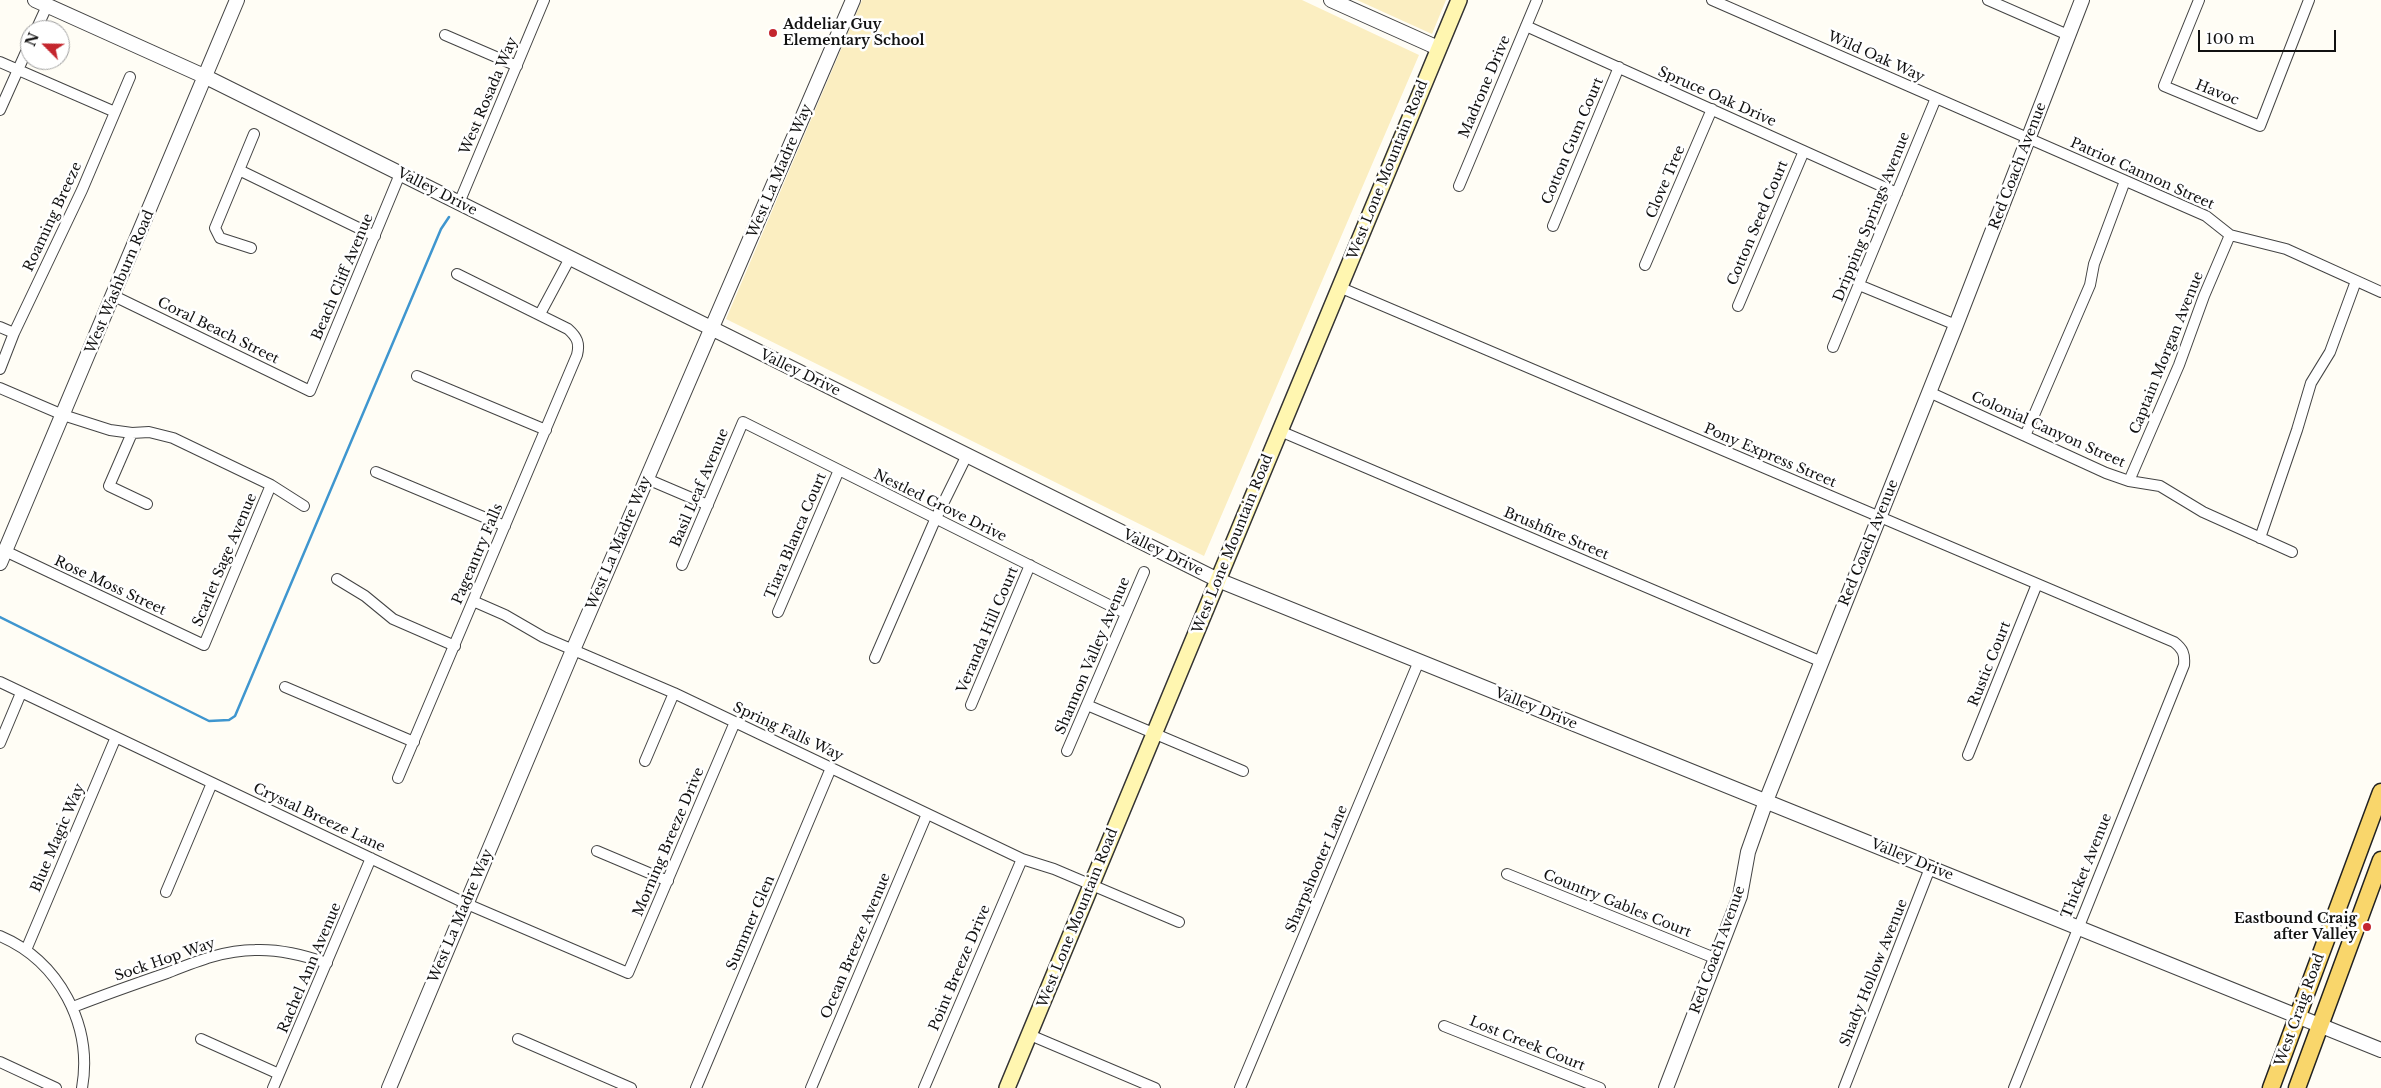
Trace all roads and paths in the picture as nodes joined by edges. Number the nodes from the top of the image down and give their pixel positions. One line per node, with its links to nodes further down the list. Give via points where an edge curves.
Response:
1 (237, 0): 25 (street, West Washburn Road)
2 (544, 0): 21 (street, West Rosada Way)
3 (853, 0): 55 (street, West La Madre Way)
4 (1331, 0): 13 (street)
5 (1459, 0): 18 (main road, West Lone Mountain Road)
6 (1537, 0): 15 (street, Madrone Drive)
7 (1712, 0): 26 (street, Wild Oak Way)
8 (1988, 0): 17 (street)
9 (2082, 0): 17 (street, Red Coach Avenue)
10 (2198, 0): 11 (street, Havoc, via 2164,86 2260,126)
11 (2309, 0)
12 (41, 3): 14 (street); 25 (street, Valley Drive)
13 (1348, 4): 18 (street)
14 (38, 20)
15 (1526, 26): 22 (street, Spruce Oak Drive); 36 (street, Madrone Drive)
16 (445, 35): 21 (street)
17 (2068, 35): 31 (street, Red Coach Avenue)
18 (1438, 48): 48 (main road, West Lone Mountain Road)
19 (0, 62): 23 (street)
20 (20, 65): 23 (street)
21 (517, 66): 38 (street, West Rosada Way)
22 (1619, 67): 27 (street, Spruce Oak Drive); 39 (street, Cotton Gum Court)
23 (18, 69): 28 (street); 29 (street)
24 (130, 77): 29 (street, Roaming Breeze)
25 (206, 77): 34 (street, Valley Drive); 50 (street, West Washburn Road)
26 (1936, 98): 31 (street, Wild Oak Way); 37 (street, Dripping Springs Avenue)
27 (1712, 109): 32 (street, Spruce Oak Drive); 44 (street, Clove Tree)
28 (0, 110)
29 (115, 112): 56 (street, Roaming Breeze)
30 (254, 134): 33 (street)
31 (2029, 138): 35 (street, Patriot Cannon Street); 53 (street, Red Coach Avenue)
32 (1804, 151): 37 (street, Spruce Oak Drive); 51 (street, Cotton Seed Court)
33 (239, 170): 41 (street); 42 (street, via 215,228 220,238)
34 (400, 174): 38 (street, Valley Drive); 41 (street, Beach Cliff Avenue)
35 (2125, 181): 40 (street, Patriot Cannon Street, via 2206,216); 68 (street, via 2094,264 2090,286)
36 (1459, 186)
37 (1897, 193): 47 (street, Dripping Springs Avenue)
38 (459, 203): 43 (street, Valley Drive)
39 (1553, 226)
40 (2230, 235): 46 (street, Patriot Cannon Street, via 2286,249); 73 (street, Captain Morgan Avenue)
41 (375, 236): 61 (street, Beach Cliff Avenue)
42 (251, 248)
43 (570, 258): 52 (street); 55 (street, Valley Drive)
44 (1645, 265)
45 (457, 274): 52 (street)
46 (2356, 281): 49 (street, Patriot Cannon Street); 81 (street, via 2330,352 2311,383)
47 (1859, 285): 53 (street); 57 (street, Dripping Springs Avenue)
48 (1339, 287): 66 (main road, West Lone Mountain Road); 78 (street, Pony Express Street)
49 (2381, 292)
50 (114, 296): 61 (street, Coral Beach Street); 63 (street, West Washburn Road)
51 (1738, 306)
52 (540, 314): 65 (street, Pageantry Falls, via 568,329 577,340 578,355)
53 (1956, 325): 62 (street, Red Coach Avenue)
54 (0, 327): 56 (street)
55 (710, 329): 69 (street, Valley Drive); 72 (street, West La Madre Way)
56 (14, 334): 58 (street, Roaming Breeze)
57 (1833, 347)
58 (0, 369)
59 (417, 376): 65 (street)
60 (0, 388): 63 (street)
61 (310, 391)
62 (1929, 392): 68 (street, Colonial Canyon Street); 78 (street, Red Coach Avenue)
63 (63, 415): 67 (street, via 110,430); 83 (street, West Washburn Road)
64 (743, 422): 70 (street, Nestled Grove Drive); 76 (street, Basil Leaf Avenue)
65 (546, 430): 80 (street, Pageantry Falls)
66 (1280, 431): 88 (main road, West Lone Mountain Road); 99 (street, Brushfire Street)
67 (132, 433): 74 (street, via 149,432 173,438); 75 (street, via 109,486)
68 (2025, 436): 73 (street, Colonial Canyon Street)
69 (967, 455): 79 (street); 88 (street, Valley Drive)
70 (839, 470): 79 (street, Nestled Grove Drive); 91 (street, Tiara Blanca Court)
71 (376, 472): 80 (street)
72 (647, 479): 76 (street); 95 (street, West La Madre Way)
73 (2129, 481): 81 (street, Colonial Canyon Street, via 2160,486 2203,512)
74 (271, 485): 77 (street); 93 (street, Scarlet Sage Avenue)
75 (147, 504)
76 (708, 505): 84 (street, Basil Leaf Avenue)
77 (304, 506)
78 (1879, 517): 89 (street, Pony Express Street); 99 (street, Red Coach Avenue)
79 (935, 520): 85 (street, Nestled Grove Drive); 97 (street)
80 (505, 526): 90 (street, Pageantry Falls)
81 (2260, 538): 82 (street, Colonial Canyon Street)
82 (2292, 552)
83 (3, 557): 93 (street, Rose Moss Street)
84 (682, 565)
85 (1030, 566): 92 (street, Nestled Grove Drive); 104 (street, Veranda Hill Court)
86 (1144, 572): 92 (street, Shannon Valley Avenue)
87 (337, 579): 94 (street, via 394,619)
88 (1218, 580): 98 (street, Valley Drive); 107 (main road, West Lone Mountain Road)
89 (2036, 584): 96 (street, Pony Express Street, via 2174,642); 112 (street, Rustic Court)
90 (473, 601): 94 (street, Pageantry Falls); 95 (street, Spring Falls Way)
91 (778, 612)
92 (1125, 613): 105 (street, Shannon Valley Avenue)
93 (204, 644)
94 (455, 646): 109 (street, Pageantry Falls)
95 (573, 650): 103 (street, Spring Falls Way); 130 (street, West La Madre Way)
96 (2185, 655): 132 (street, Thicket Avenue, via 2184,666)
97 (875, 658)
98 (1420, 661): 119 (street, Valley Drive); 158 (street, Sharpshooter Lane)
99 (1822, 662): 119 (street, Red Coach Avenue)
100 (0, 682): 102 (street, Crystal Breeze Lane)
101 (285, 687): 109 (street)
102 (22, 693): 108 (street, Crystal Breeze Lane); 110 (street)
103 (674, 693): 106 (street, Spring Falls Way); 113 (street)
104 (971, 704)
105 (1087, 705): 107 (street); 111 (street, Shannon Valley Avenue)
106 (735, 722): 114 (street, Spring Falls Way); 127 (street, Morning Breeze Drive)
107 (1154, 734): 115 (street); 128 (main road, West Lone Mountain Road)
108 (116, 737): 117 (street, Crystal Breeze Lane); 134 (street, Blue Magic Way)
109 (414, 742): 116 (street, Pageantry Falls)
110 (0, 743)
111 (1067, 751)
112 (1968, 755)
113 (645, 761)
114 (831, 768): 120 (street, Spring Falls Way); 153 (street, Summer Glen)
115 (1243, 771)
116 (398, 778)
117 (212, 783): 122 (street, Crystal Breeze Lane); 129 (street)
118 (2381, 792): 139 (main road, West Craig Road)
119 (1766, 801): 125 (street, Valley Drive); 135 (street, Red Coach Avenue, via 1748,852 1740,896)
120 (927, 814): 123 (street, Spring Falls Way); 154 (street, Ocean Breeze Avenue)
121 (597, 851): 127 (street)
122 (371, 858): 130 (street, Crystal Breeze Lane); 136 (street, Rachel Ann Avenue)
123 (1022, 859): 128 (street, Spring Falls Way); 155 (street, Point Breeze Drive)
124 (2381, 860): 141 (main road, West Craig Road)
125 (1930, 868): 132 (street, Valley Drive); 161 (street, Shady Hollow Avenue)
126 (1507, 874): 135 (street, Country Gables Court)
127 (668, 881): 137 (street, Morning Breeze Drive)
128 (1092, 885): 131 (street, Spring Falls Way); 142 (main road, West Lone Mountain Road)
129 (166, 892)
130 (467, 904): 137 (street, Crystal Breeze Lane); 151 (street, West La Madre Way)
131 (1179, 922)
132 (2077, 927): 139 (street, Valley Drive); 162 (street, Thicket Avenue)
133 (0, 936): 134 (street)
134 (26, 950): 138 (street, via 53,975)
135 (1717, 958): 160 (street, Red Coach Avenue)
136 (326, 963): 138 (street, Sock Hop Way, via 279,950 232,952); 147 (street, Rachel Ann Avenue)
137 (628, 973)
138 (73, 1007): 149 (street, via 85,1052)
139 (2298, 1016): 141 (street, Valley Drive); 163 (main road, West Craig Road)
140 (1444, 1026): 159 (street, Lost Creek Court)
141 (2320, 1026): 145 (street, Valley Drive); 164 (main road, West Craig Road)
142 (1030, 1035): 156 (main road, West Lone Mountain Road); 157 (street)
143 (201, 1038): 147 (street)
144 (518, 1039): 152 (street)
145 (2381, 1050)
146 (0, 1062): 148 (street)
147 (279, 1074): 150 (street, Rachel Ann Avenue)
148 (56, 1088)
149 (82, 1088)
150 (274, 1088)
151 (389, 1088)
152 (631, 1088)
153 (696, 1088)
154 (811, 1088)
155 (924, 1088)
156 (1008, 1088)
157 (1155, 1088)
158 (1240, 1088)
159 (1600, 1088)
160 (1666, 1088)
161 (1844, 1088)
162 (2014, 1088)
163 (2271, 1088)
164 (2297, 1088)

